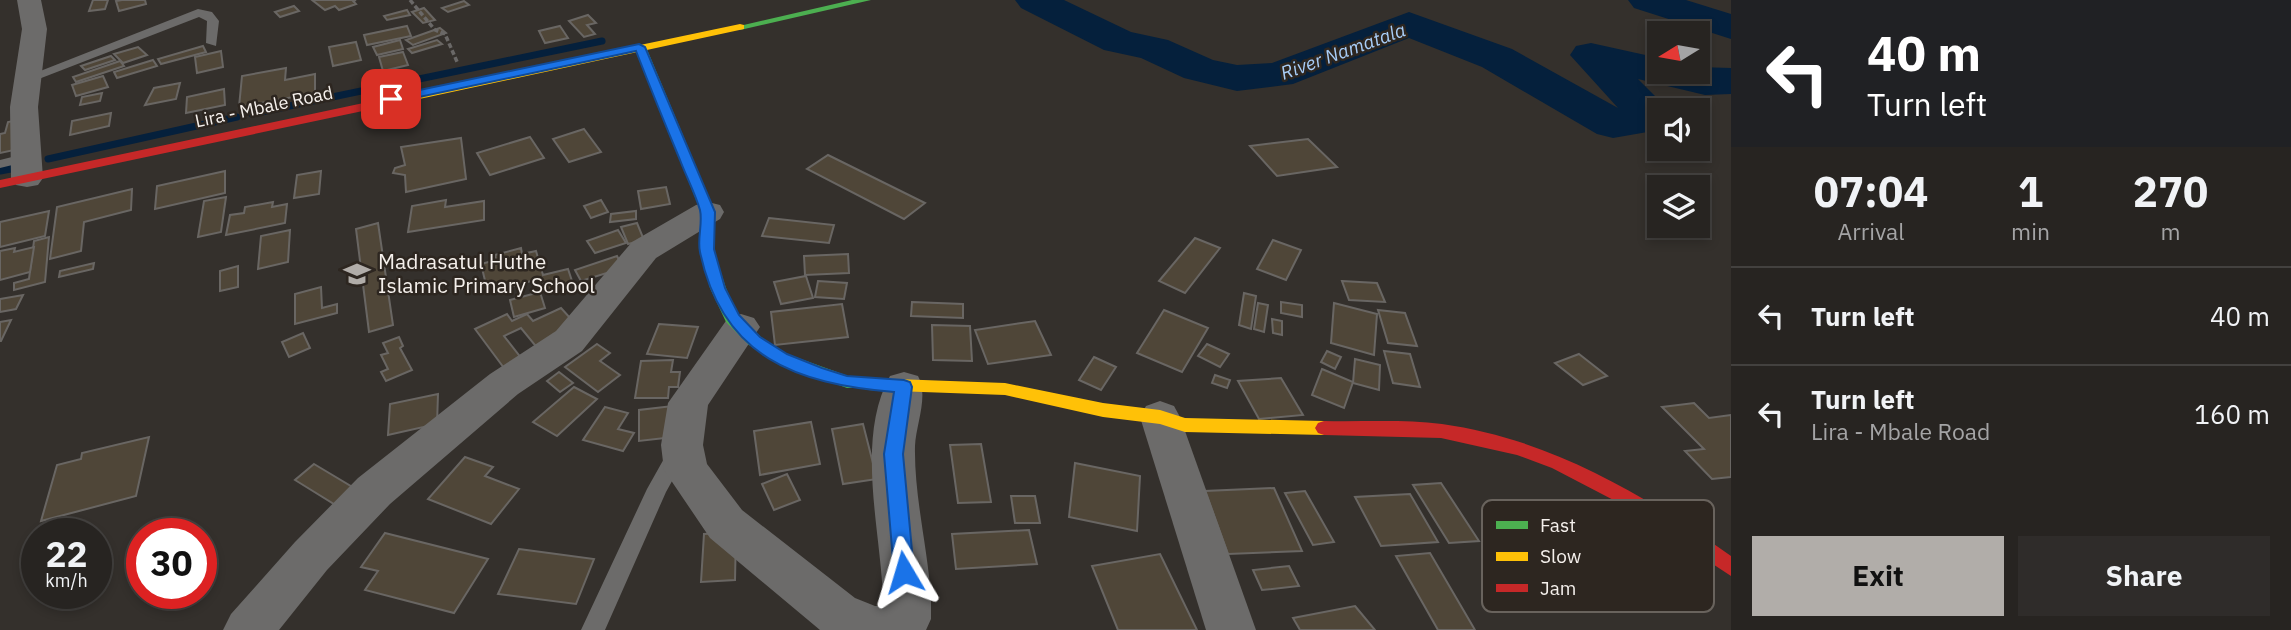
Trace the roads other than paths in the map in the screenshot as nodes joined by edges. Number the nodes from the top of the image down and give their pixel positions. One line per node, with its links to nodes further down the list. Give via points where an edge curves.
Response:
1 (29, 0): 5 (street, via 36,39)
2 (866, 0): 4 (street, Lira - Mbale Road)
3 (212, 43): 5 (lane, via 213,21 208,14 198,13)
4 (639, 47): 7 (street, Lira - Mbale Road); 9 (street)
5 (26, 79): 7 (street)
6 (0, 164): 7 (lane)
7 (28, 167): 8 (street, Lira - Mbale Road)
8 (0, 184)
9 (708, 212): 10 (street, via 706,249 718,288); 17 (street, via 644,250 569,341 503,384 374,491)
10 (741, 327): 11 (street, via 781,358 816,373 847,382); 13 (street, via 688,403)
11 (904, 387): 12 (street, via 1005,389); 13 (street, via 893,454 908,596 906,620 895,628 875,629 838,615 726,524 686,470)
12 (1160, 417): 14 (street, via 1185,425 1480,436 1524,447); 19 (street)
13 (682, 445): 18 (lane)
14 (1633, 500)
15 (1714, 554): 16 (street)
16 (1731, 567)
17 (248, 630)
18 (593, 630)
19 (1231, 630)

